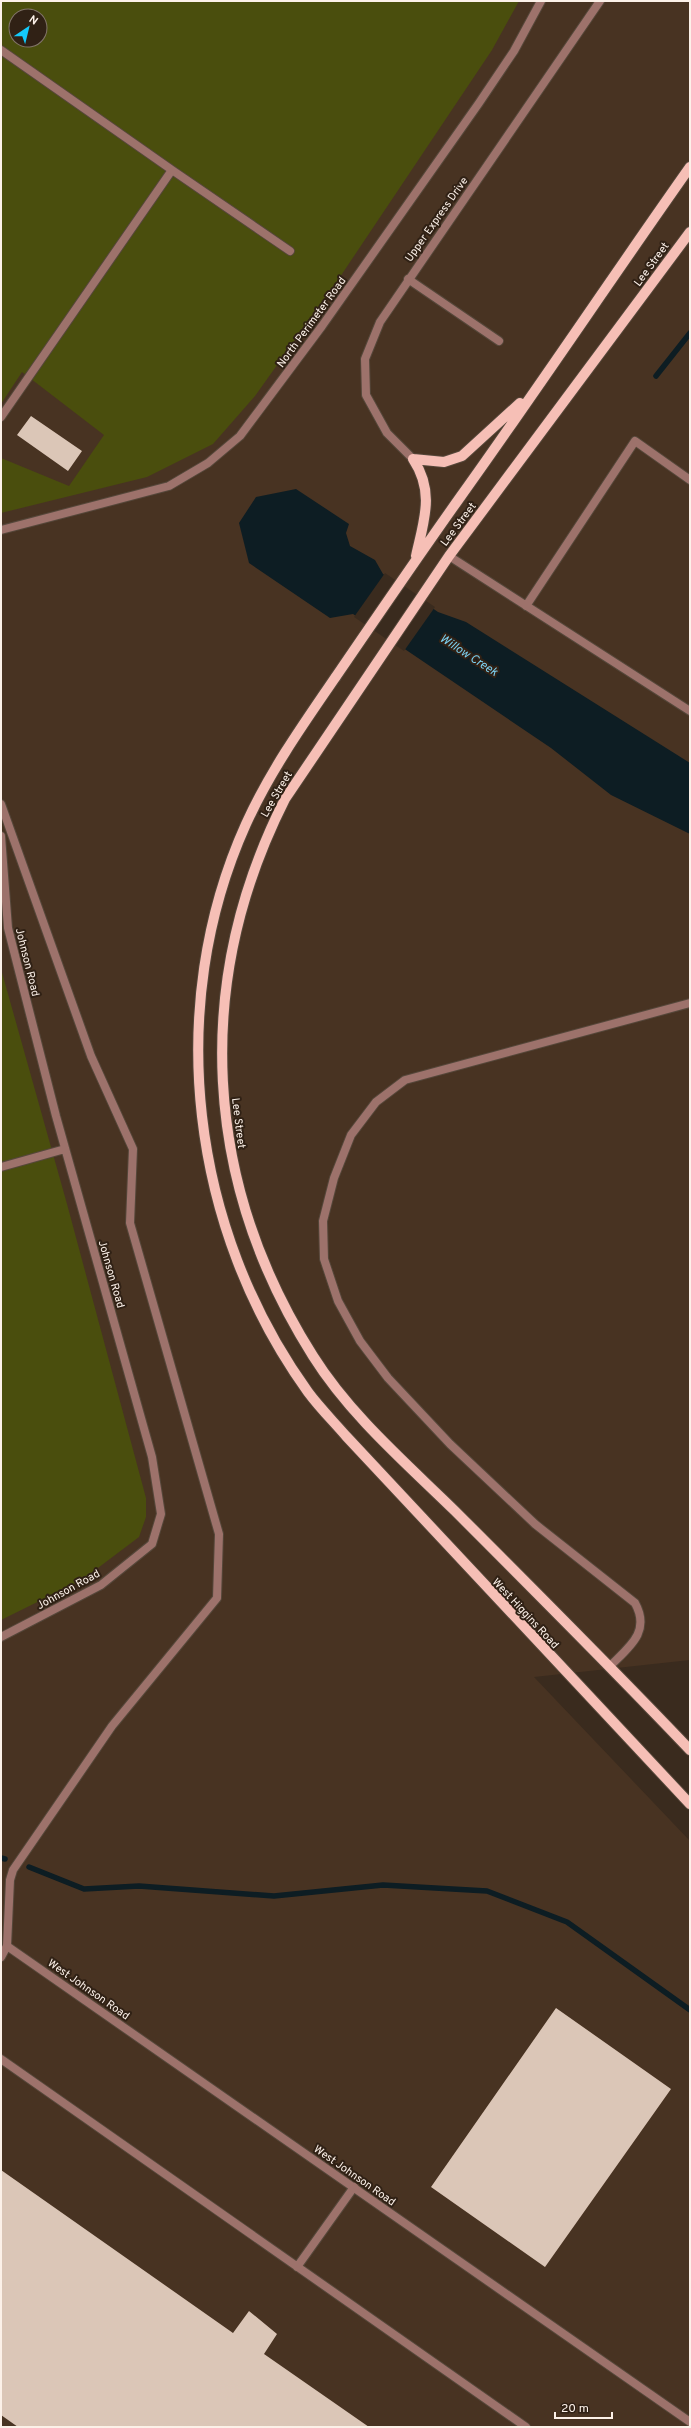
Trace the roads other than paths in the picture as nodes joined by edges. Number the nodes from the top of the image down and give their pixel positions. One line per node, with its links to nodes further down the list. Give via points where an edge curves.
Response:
1 (540, 1): 14 (street, North Perimeter Road, via 514,51 479,103 322,326 240,436 208,463 169,486)
2 (600, 1): 8 (street, Upper Express Drive)
3 (1, 50): 5 (street)
4 (690, 167): 10 (main road, Lee Street)
5 (172, 170): 7 (street); 11 (street)
6 (690, 232): 15 (main road, Lee Street)
7 (290, 251)
8 (408, 279): 9 (street); 12 (street, Upper Express Drive, via 380,322 365,359 366,395 387,433)
9 (500, 341)
10 (536, 388): 12 (main road, via 462,456 444,462); 16 (main road, Lee Street)
11 (1, 417)
12 (413, 459): 16 (main road, via 424,480 427,503)
13 (690, 480): 17 (street, via 635,441)
14 (1, 530)
15 (449, 556): 17 (street); 25 (main road, Lee Street, via 285,799 266,836 233,943 224,1002 221,1056 228,1140 241,1196 263,1262 283,1304 314,1358 348,1402)
16 (415, 560): 24 (main road, Lee Street, via 293,740 246,825 227,874 210,938 197,1044 198,1087 204,1143 218,1209 236,1257 277,1344 309,1393)
17 (526, 606): 18 (street)
18 (690, 711)
19 (1, 804): 30 (street, via 91,1056 133,1149 130,1223 219,1534 218,1598 112,1726 13,1870 10,1880)
20 (1, 836): 22 (street, Johnson Road, via 8,928)
21 (690, 1003): 27 (street, via 405,1080 376,1102 351,1135 334,1178 323,1221 324,1259 338,1301 360,1341 388,1378 450,1444 535,1524 635,1603 642,1615 640,1633)
22 (65, 1149): 23 (street); 26 (street, Johnson Road, via 152,1457 161,1514 152,1544 101,1585)
23 (1, 1167)
24 (346, 1436): 29 (main road, West Higgins Road)
25 (385, 1442): 27 (main road, West Higgins Road)
26 (1, 1637)
27 (610, 1666): 28 (main road, West Higgins Road)
28 (690, 1750)
29 (690, 1804)
30 (7, 1946): 31 (street); 33 (street, West Johnson Road)
31 (1, 1957)
32 (1, 2059): 34 (street)
33 (354, 2187): 34 (street); 35 (street, West Johnson Road)
34 (297, 2267): 36 (street)
35 (690, 2422)
36 (526, 2427)

